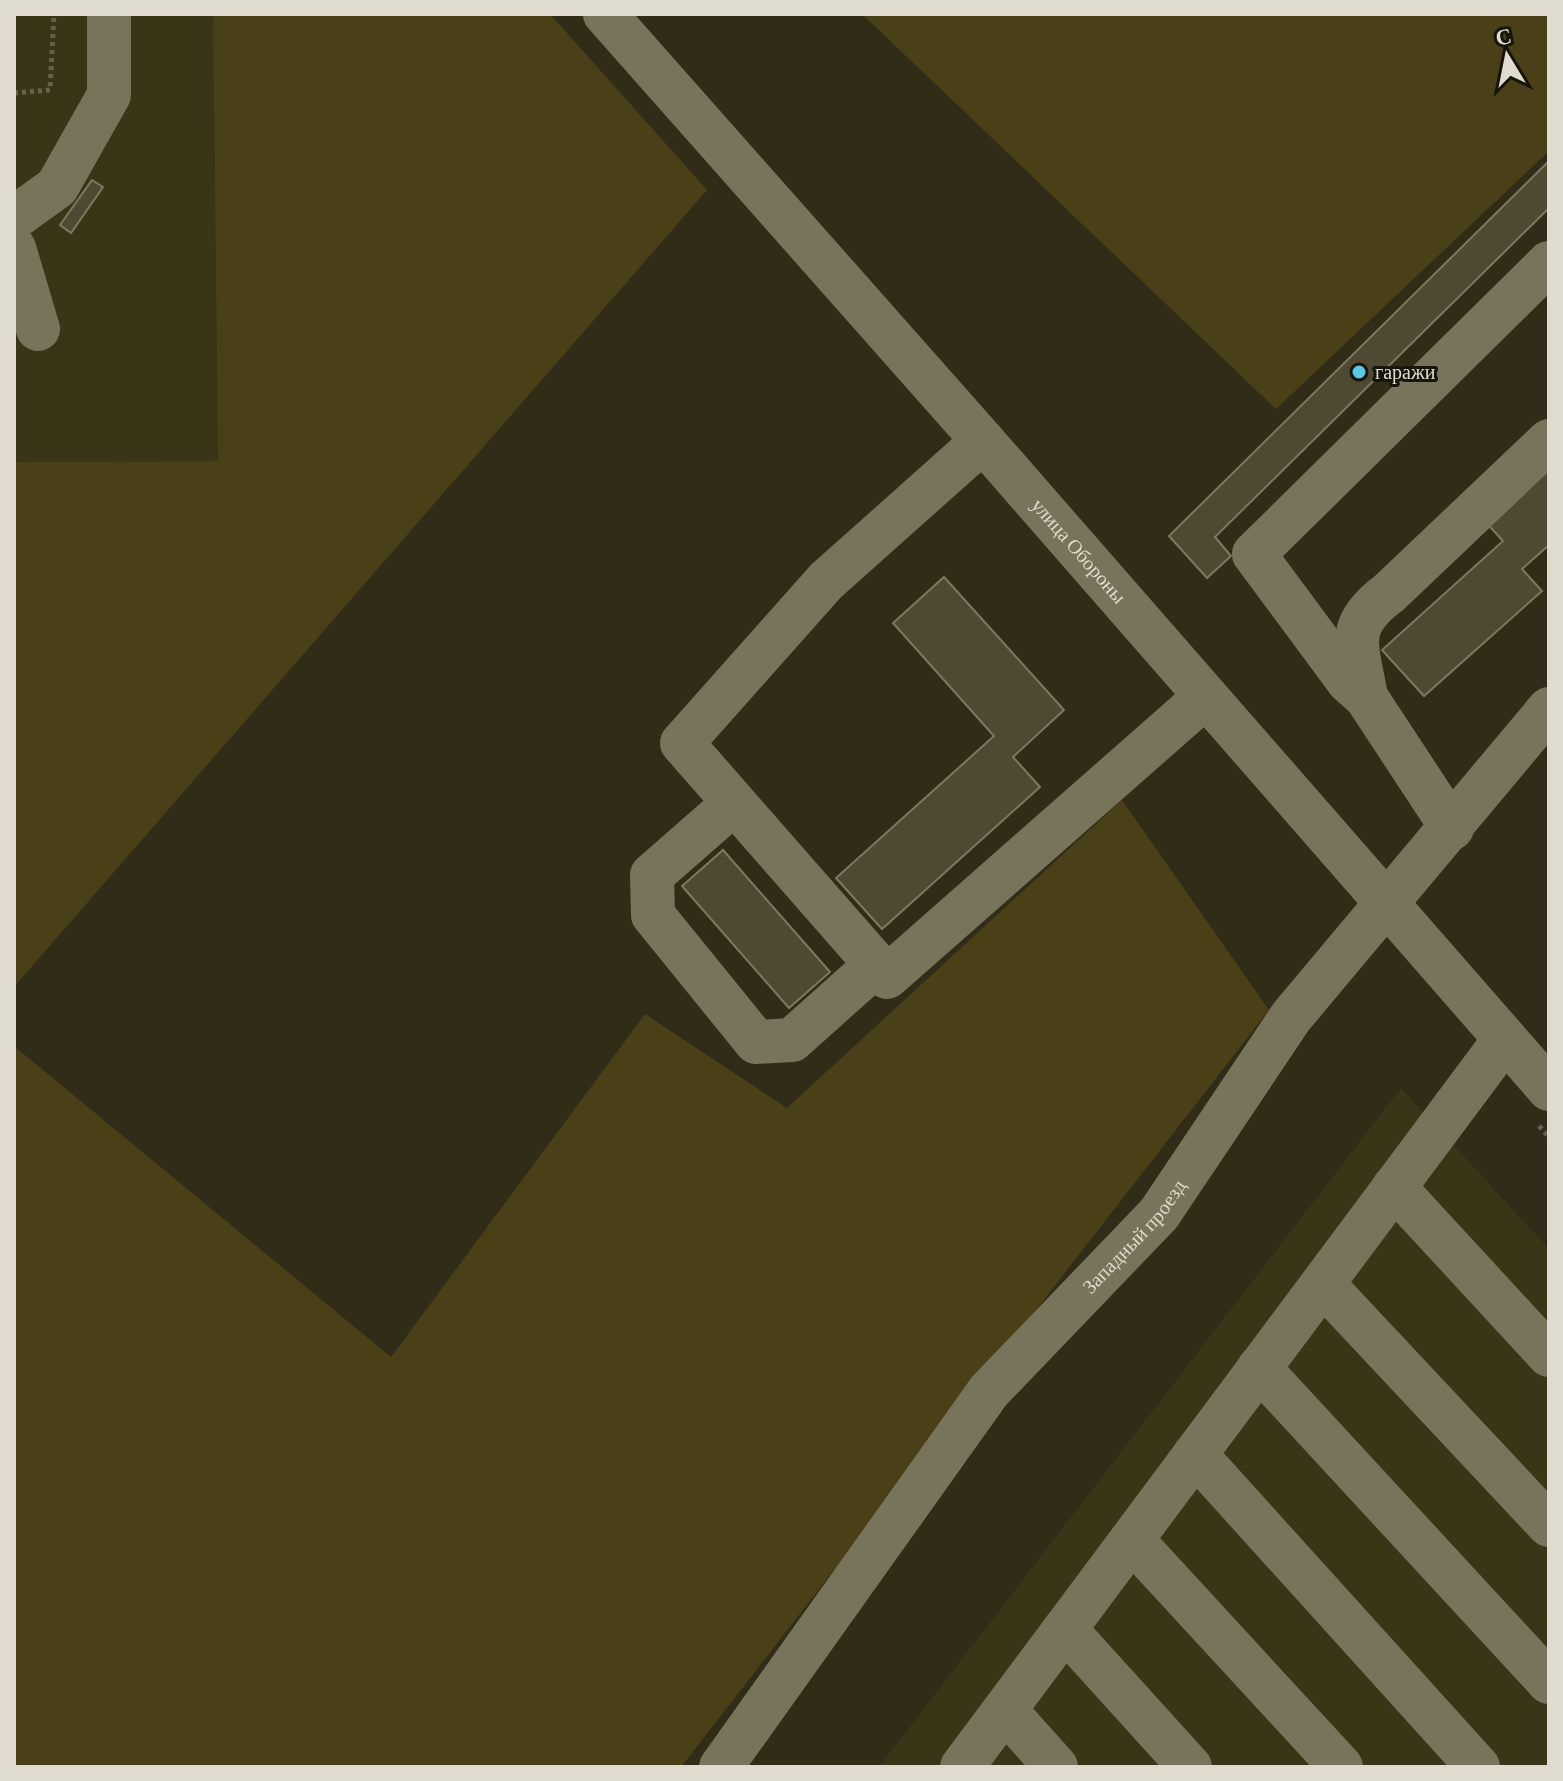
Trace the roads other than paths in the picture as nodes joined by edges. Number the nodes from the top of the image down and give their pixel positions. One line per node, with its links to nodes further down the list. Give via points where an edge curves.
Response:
1 (109, 14): 3 (street, via 109,95 57,187)
2 (605, 14): 7 (street, улица Обороны)
3 (14, 218)
4 (14, 248): 6 (street)
5 (1549, 263): 10 (street, via 1254,554 1348,681)
6 (38, 329)
7 (983, 441): 9 (street, улица Обороны); 12 (street, via 826,581 682,743)
8 (1549, 441): 10 (street, via 1365,611 1356,633)
9 (1205, 697): 14 (street, улица Обороны); 15 (street, via 887,977)
10 (1366, 697): 13 (street)
11 (1549, 709): 13 (street, Западный проезд)
12 (733, 804): 15 (street); 15 (street, via 652,875 653,915 756,1042 792,1040)
13 (1452, 828): 14 (street, Западный проезд)
14 (1385, 904): 16 (street, улица Обороны); 28 (street, Западный проезд, via 1291,1017 1159,1214 989,1391)
15 (876, 965)
16 (1505, 1039): 17 (street, улица Обороны); 18 (street)
17 (1549, 1089)
18 (1394, 1187): 19 (street); 20 (street)
19 (1323, 1284): 21 (street); 23 (street)
20 (1549, 1355)
21 (1259, 1368): 22 (street); 26 (street)
22 (1195, 1454): 24 (street); 33 (street)
23 (1549, 1525)
24 (1132, 1540): 25 (street); 32 (street)
25 (1065, 1629): 27 (street); 31 (street)
26 (1549, 1682)
27 (1005, 1710): 29 (street); 30 (street)
28 (721, 1767)
29 (962, 1767)
30 (1056, 1767)
31 (1190, 1767)
32 (1341, 1767)
33 (1478, 1767)

